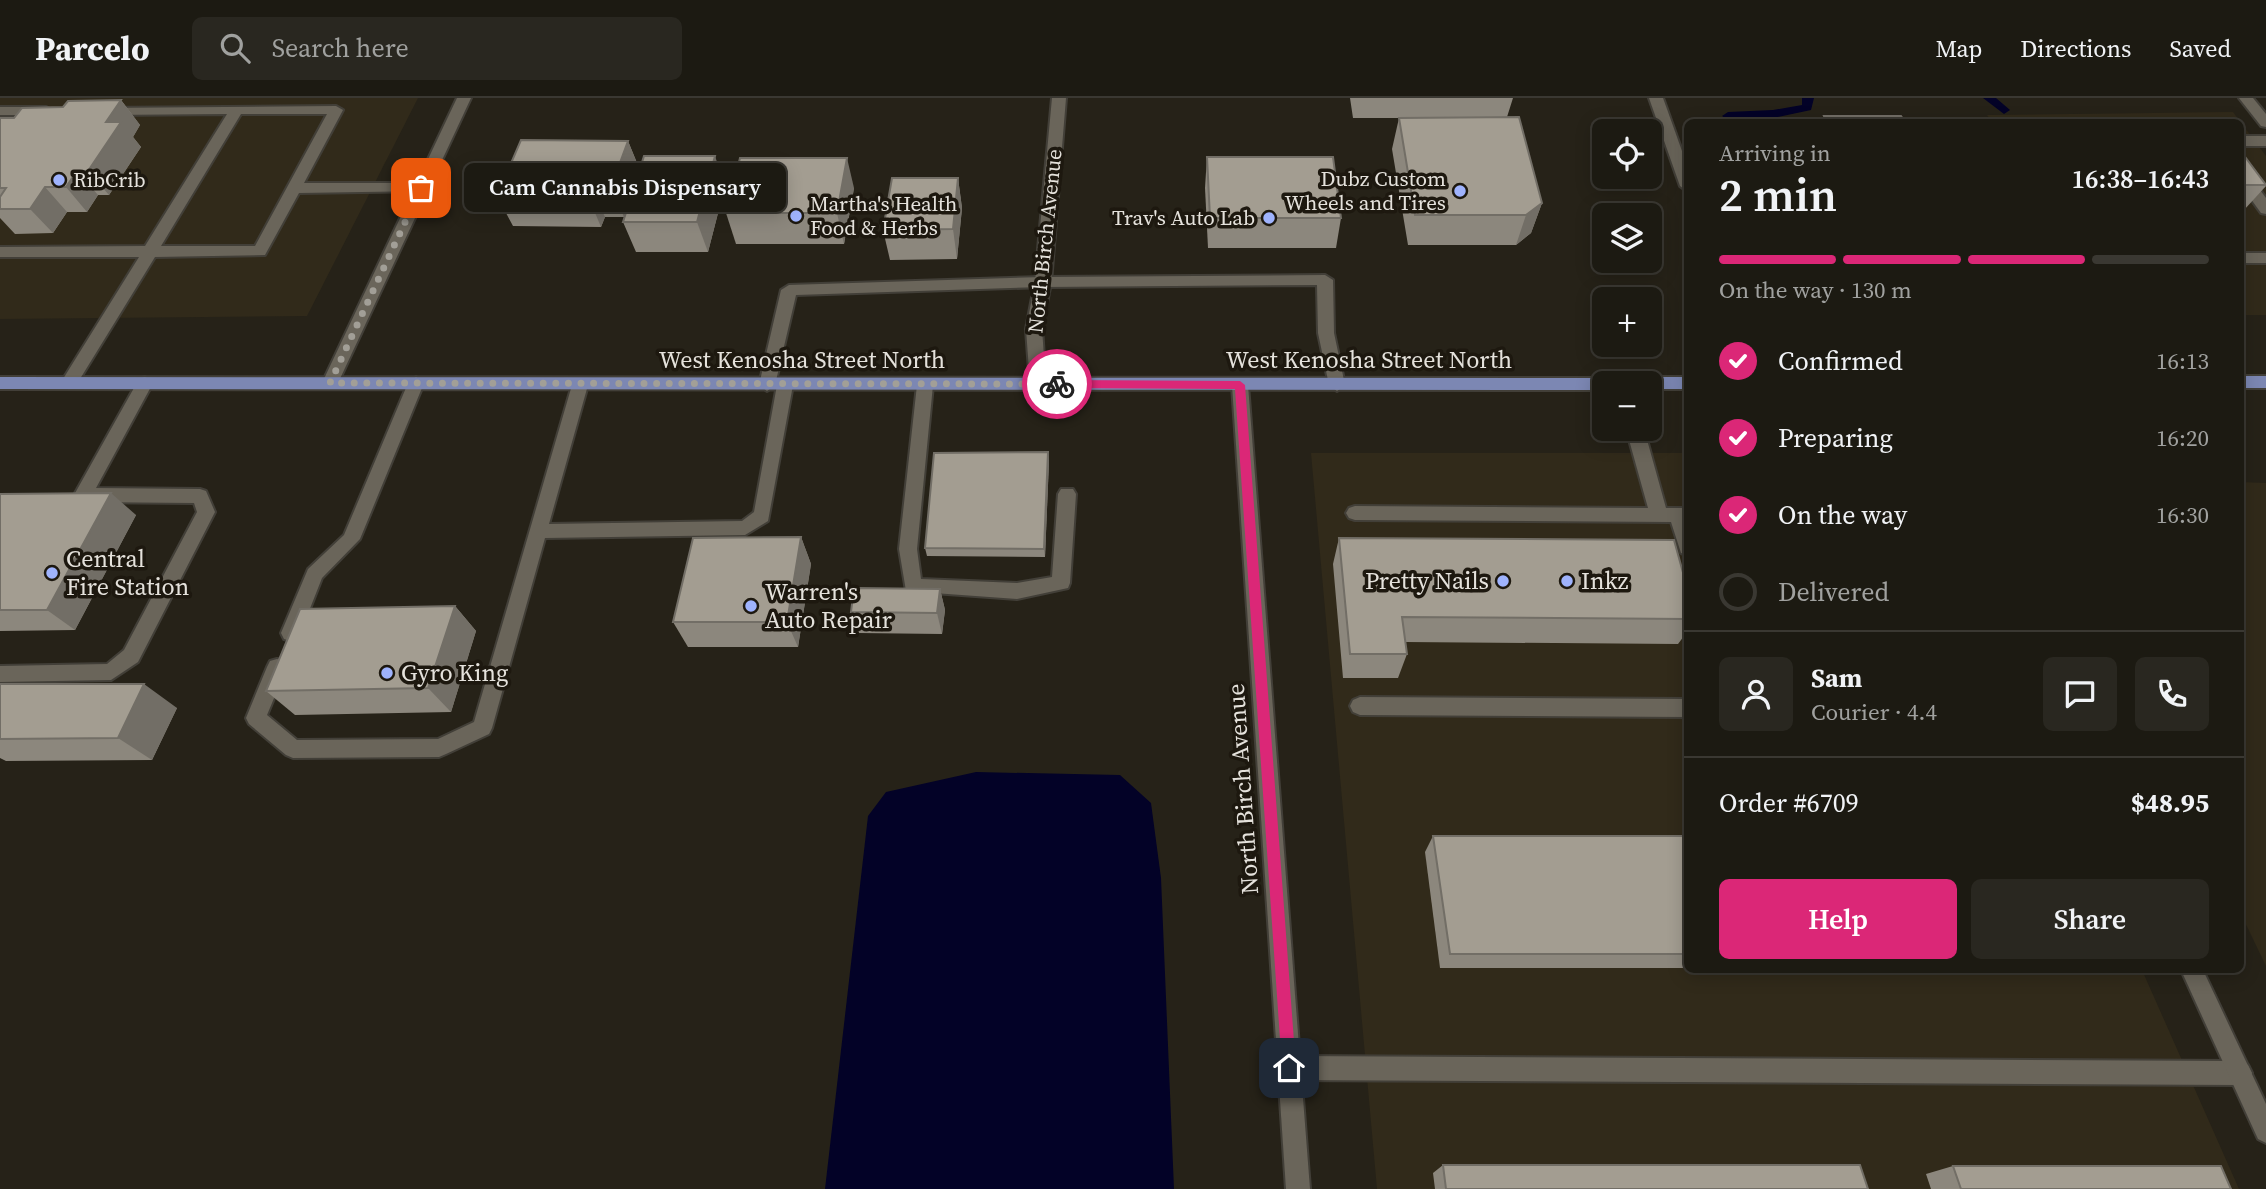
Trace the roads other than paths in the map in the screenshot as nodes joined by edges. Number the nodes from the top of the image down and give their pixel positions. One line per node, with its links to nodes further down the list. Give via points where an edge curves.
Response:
1 (464, 98): 15 (street)
2 (1059, 98): 21 (street, North Birch Avenue)
3 (1656, 98): 12 (street)
4 (2246, 98): 9 (street)
5 (237, 110): 8 (street); 14 (street, via 336,110); 17 (street)
6 (0, 111): 7 (street)
7 (56, 111)
8 (84, 111)
9 (2266, 123)
10 (2244, 141): 11 (street)
11 (2266, 141)
12 (1684, 177)
13 (2244, 179): 16 (street)
14 (294, 188): 15 (street); 17 (street, via 260,251)
15 (421, 188): 27 (street)
16 (2266, 209)
17 (151, 251): 18 (street); 25 (street)
18 (0, 252)
19 (2244, 258): 20 (street)
20 (2266, 258)
21 (1043, 282): 33 (street, via 789,290); 35 (street, North Birch Avenue, via 1034,329); 36 (street, via 1325,280 1326,333)
22 (2244, 382): 23 (main road)
23 (2266, 382)
24 (0, 383): 25 (main road, West Kenosha Street North)
25 (69, 383): 26 (main road, West Kenosha Street North)
26 (145, 383): 27 (main road, West Kenosha Street North); 44 (street, via 83,495 200,496 206,512 131,656 111,672)
27 (330, 383): 28 (main road, West Kenosha Street North)
28 (415, 383): 32 (main road, West Kenosha Street North); 42 (street, via 351,539 315,574 256,718 293,749 439,748 482,728)
29 (1592, 383): 36 (main road, West Kenosha Street North)
30 (1662, 383): 31 (main road)
31 (1684, 383)
32 (580, 384): 33 (main road, West Kenosha Street North); 42 (street)
33 (776, 384): 34 (main road, West Kenosha Street North); 42 (street, via 762,516 745,528)
34 (925, 384): 35 (main road, West Kenosha Street North); 39 (street, via 908,549 913,586 1017,591 1061,583)
35 (1038, 384): 37 (main road, West Kenosha Street North)
36 (1337, 384): 37 (main road, West Kenosha Street North)
37 (1240, 385): 48 (street, North Birch Avenue)
38 (1641, 441): 41 (street)
39 (1067, 494)
40 (1355, 513): 41 (street)
41 (1675, 515): 43 (street)
42 (539, 531)
43 (1684, 540)
44 (0, 674)
45 (1360, 706): 46 (street)
46 (1684, 708)
47 (2193, 973): 49 (street)
48 (1289, 1068): 49 (street); 51 (street, North Birch Avenue)
49 (2240, 1073): 50 (street)
50 (2266, 1131)
51 (1298, 1189)

